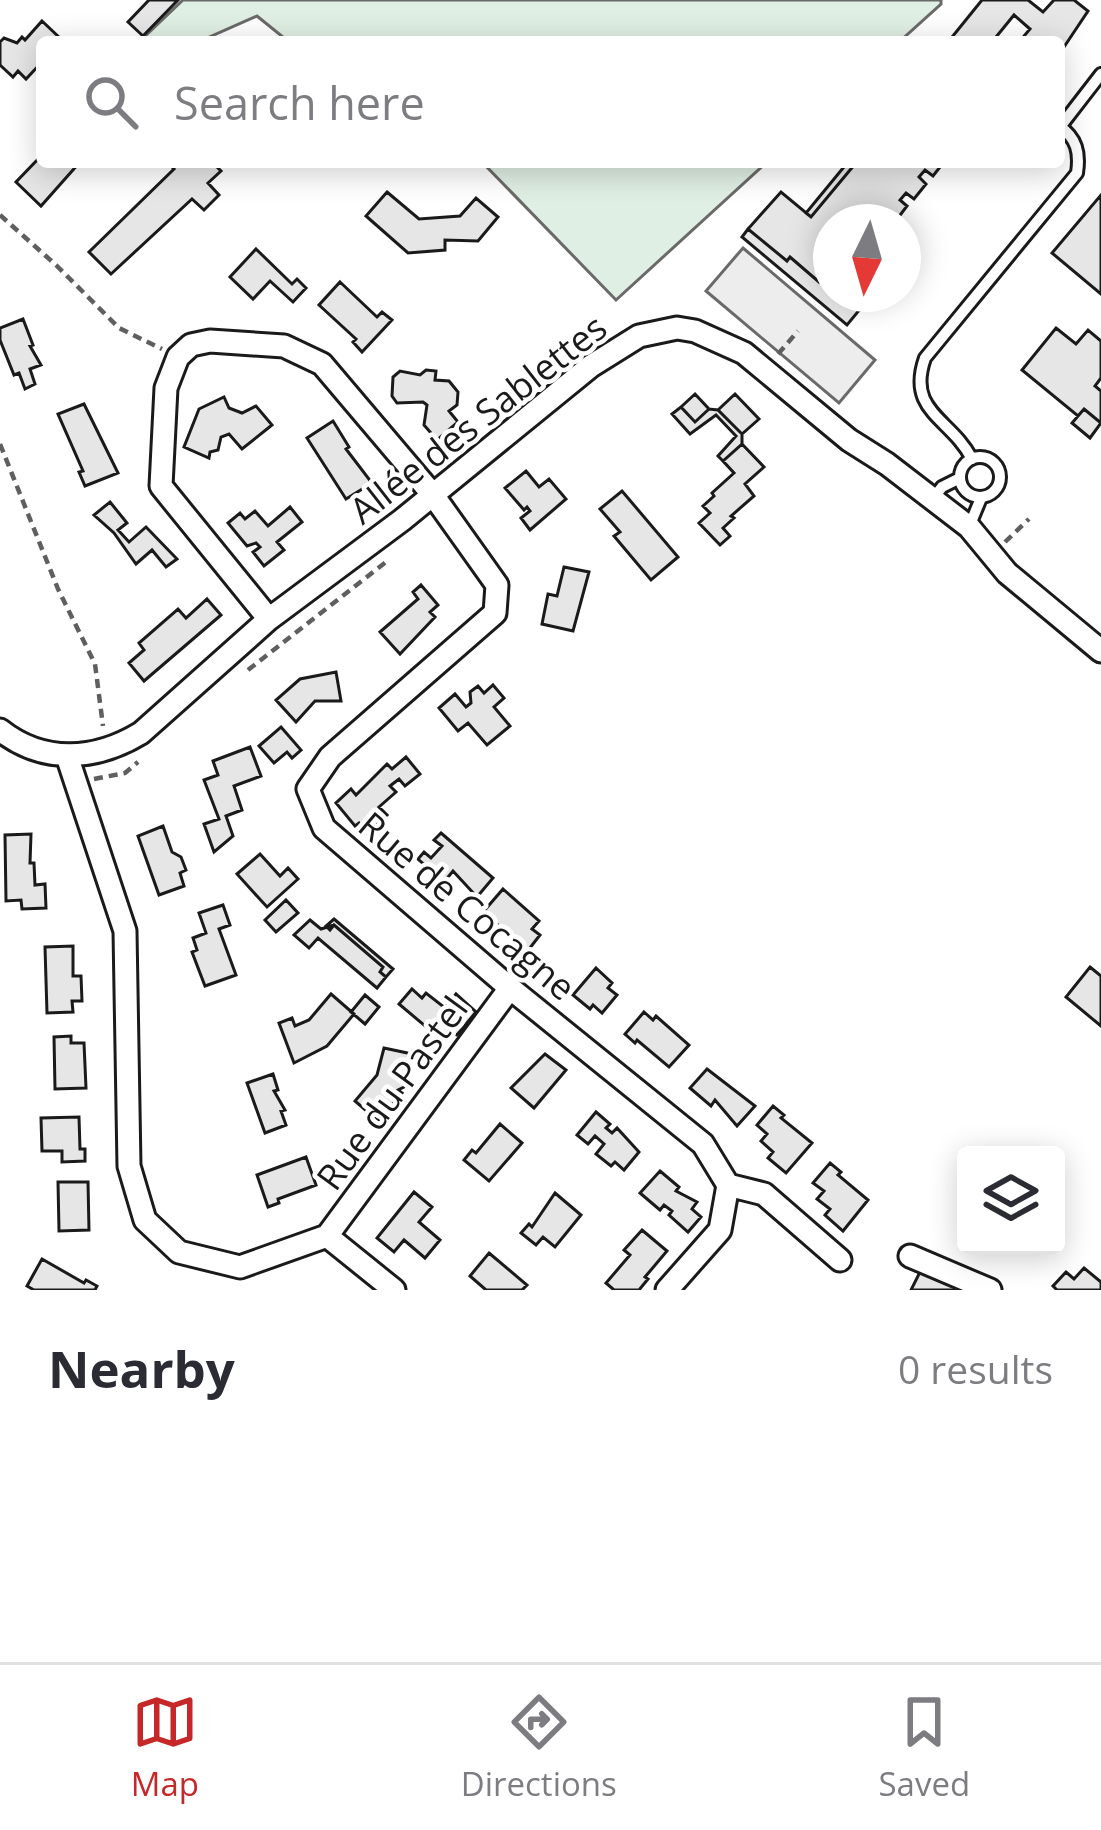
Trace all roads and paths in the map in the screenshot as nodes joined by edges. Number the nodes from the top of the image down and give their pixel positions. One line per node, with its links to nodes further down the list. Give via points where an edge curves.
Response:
1 (1101, 74): 2 (lane)
2 (1065, 119)
3 (1065, 133): 9 (lane, via 1080,152 1077,173 920,374 928,410)
4 (0, 215): 6 (path, via 119,328)
5 (798, 331): 7 (path)
6 (178, 357): 11 (street, via 210,341 301,352 322,364); 17 (street, via 166,388 161,486)
7 (765, 370): 11 (street, Allée des Sablettes, via 695,332 639,336); 13 (street, Allée des Sablettes)
8 (0, 444): 20 (path, via 94,664)
9 (972, 459): 10 (lane); 12 (lane, via 988,458 1000,477 995,491)
10 (960, 478): 12 (lane); 13 (lane)
11 (433, 495): 17 (street, Allée des Sablettes); 22 (street, Rue de Cocagne, via 497,585 494,613 330,757 308,788 324,828)
12 (980, 498): 15 (lane)
13 (932, 500): 15 (street, Allée des Sablettes)
14 (1029, 519): 16 (path)
15 (969, 527): 16 (street, Allée des Sablettes)
16 (992, 554): 18 (street, Allée des Sablettes)
17 (269, 619): 20 (street, Allée des Sablettes, via 141,733)
18 (1101, 651)
19 (0, 730): 21 (street, Allée des Sablettes, via 32,750)
20 (104, 750): 21 (street, Allée des Sablettes)
21 (67, 756): 24 (street, via 125,931 129,1166 146,1220 179,1252 240,1267)
22 (510, 988): 23 (street, Rue de Cocagne, via 703,1144); 24 (street, Rue du Pastel)
23 (728, 1185): 26 (street, via 764,1193); 28 (street, via 720,1230)
24 (327, 1236): 27 (street)
25 (910, 1256): 29 (street)
26 (840, 1260)
27 (394, 1290)
28 (667, 1290)
29 (990, 1290)

